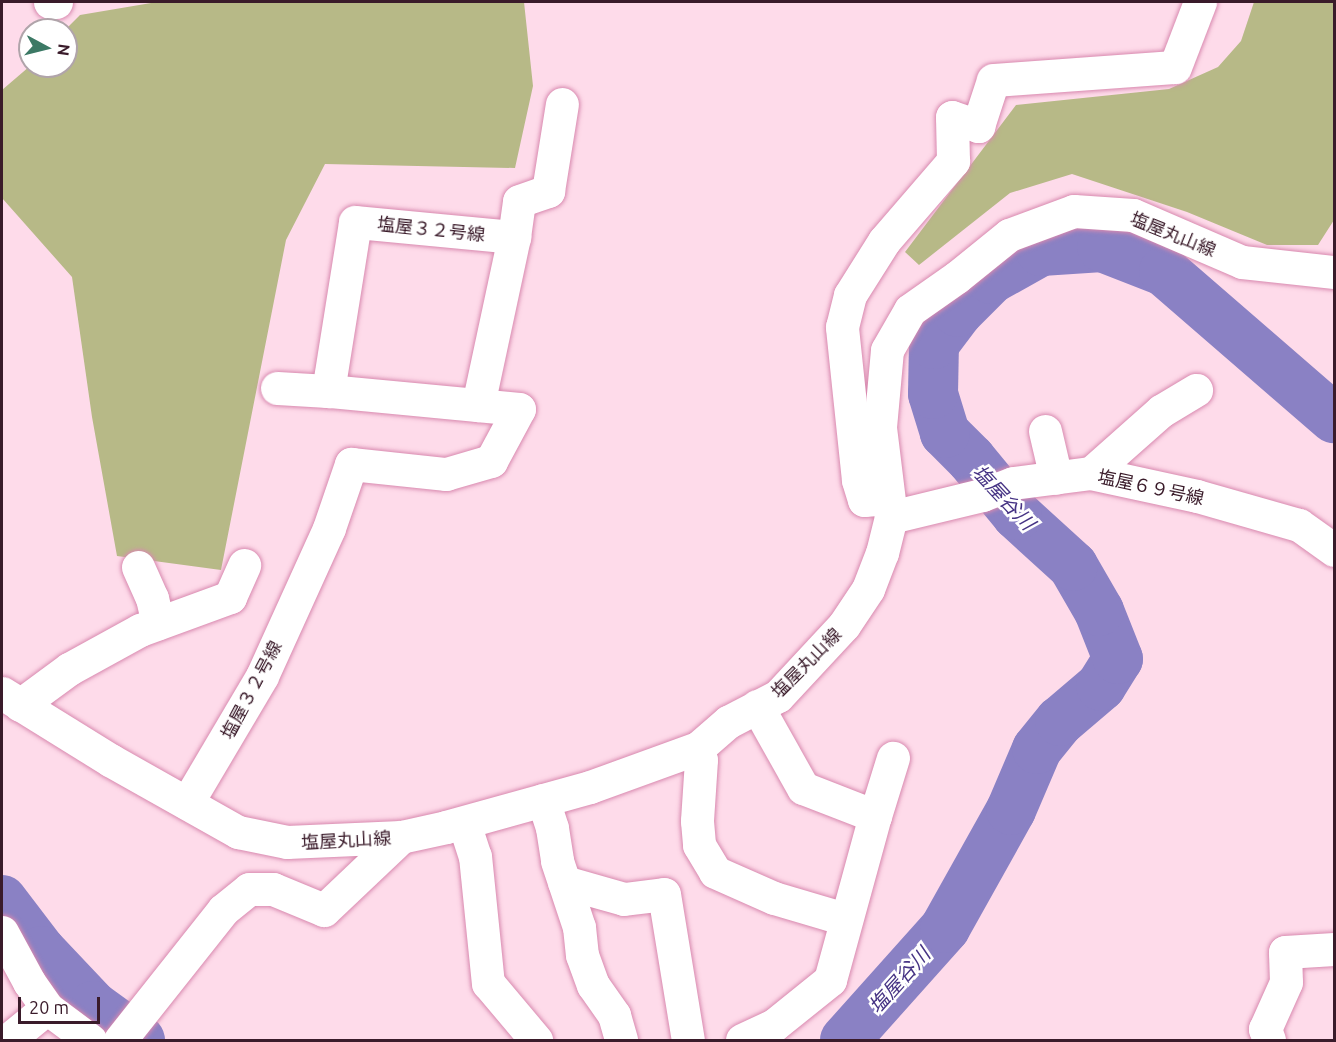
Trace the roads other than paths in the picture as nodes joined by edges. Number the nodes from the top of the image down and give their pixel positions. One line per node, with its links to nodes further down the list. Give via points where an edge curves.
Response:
1 (1200, 2): 12 (street, via 1175,67 993,80 978,126 952,117 954,162 884,240 850,295 842,327 858,480 864,500)
2 (562, 104): 3 (street, via 548,191 519,201)
3 (514, 237): 7 (street, 塩屋３２号線, via 355,222); 8 (street)
4 (1335, 272): 12 (street, 塩屋丸山線, via 1242,262 1133,215 1074,211 1009,235 910,310 887,350 880,427)
5 (277, 388): 7 (street)
6 (1196, 390): 10 (street, via 1161,411)
7 (328, 391): 8 (street, 塩屋３２号線)
8 (478, 405): 22 (street, 塩屋３２号線, via 519,409 491,461 446,474 351,464 329,528 262,676)
9 (1045, 431): 11 (street)
10 (1091, 473): 11 (street, 塩屋６９号線); 13 (street, 塩屋６９号線, via 1197,496 1299,525)
11 (1056, 478): 12 (street, 塩屋６９号線, via 1013,483 982,495)
12 (889, 508): 18 (street, 塩屋丸山線, via 882,554 868,589 844,625 778,696)
13 (1335, 550)
14 (244, 565): 16 (street, via 230,597)
15 (138, 567): 16 (street)
16 (158, 623): 17 (street)
17 (11, 699): 22 (street, 塩屋丸山線)
18 (757, 706): 19 (street, 塩屋丸山線, via 728,722); 23 (street, via 803,788)
19 (698, 748): 21 (street, 塩屋丸山線); 27 (street, via 699,845 715,872 774,898)
20 (893, 758): 23 (street)
21 (543, 800): 24 (street, 塩屋丸山線); 26 (street)
22 (187, 803): 25 (street, 塩屋丸山線, via 238,832 287,842)
23 (875, 816): 27 (street)
24 (464, 822): 25 (street, 塩屋丸山線); 34 (street, via 475,856 488,983)
25 (401, 837): 31 (street, via 324,910 273,889 249,889 223,910)
26 (564, 882): 35 (street, via 579,927 582,955 593,985 614,1015); 36 (street, via 624,899 664,894)
27 (845, 919): 37 (street, via 830,980 774,1025)
28 (3, 936): 30 (street)
29 (1335, 949): 38 (street, via 1285,952 1286,982 1265,1029)
30 (47, 1008): 32 (street); 33 (street)
31 (129, 1029)
32 (8, 1041)
33 (90, 1041)
34 (536, 1041)
35 (621, 1041)
36 (688, 1041)
37 (742, 1041)
38 (1269, 1041)

